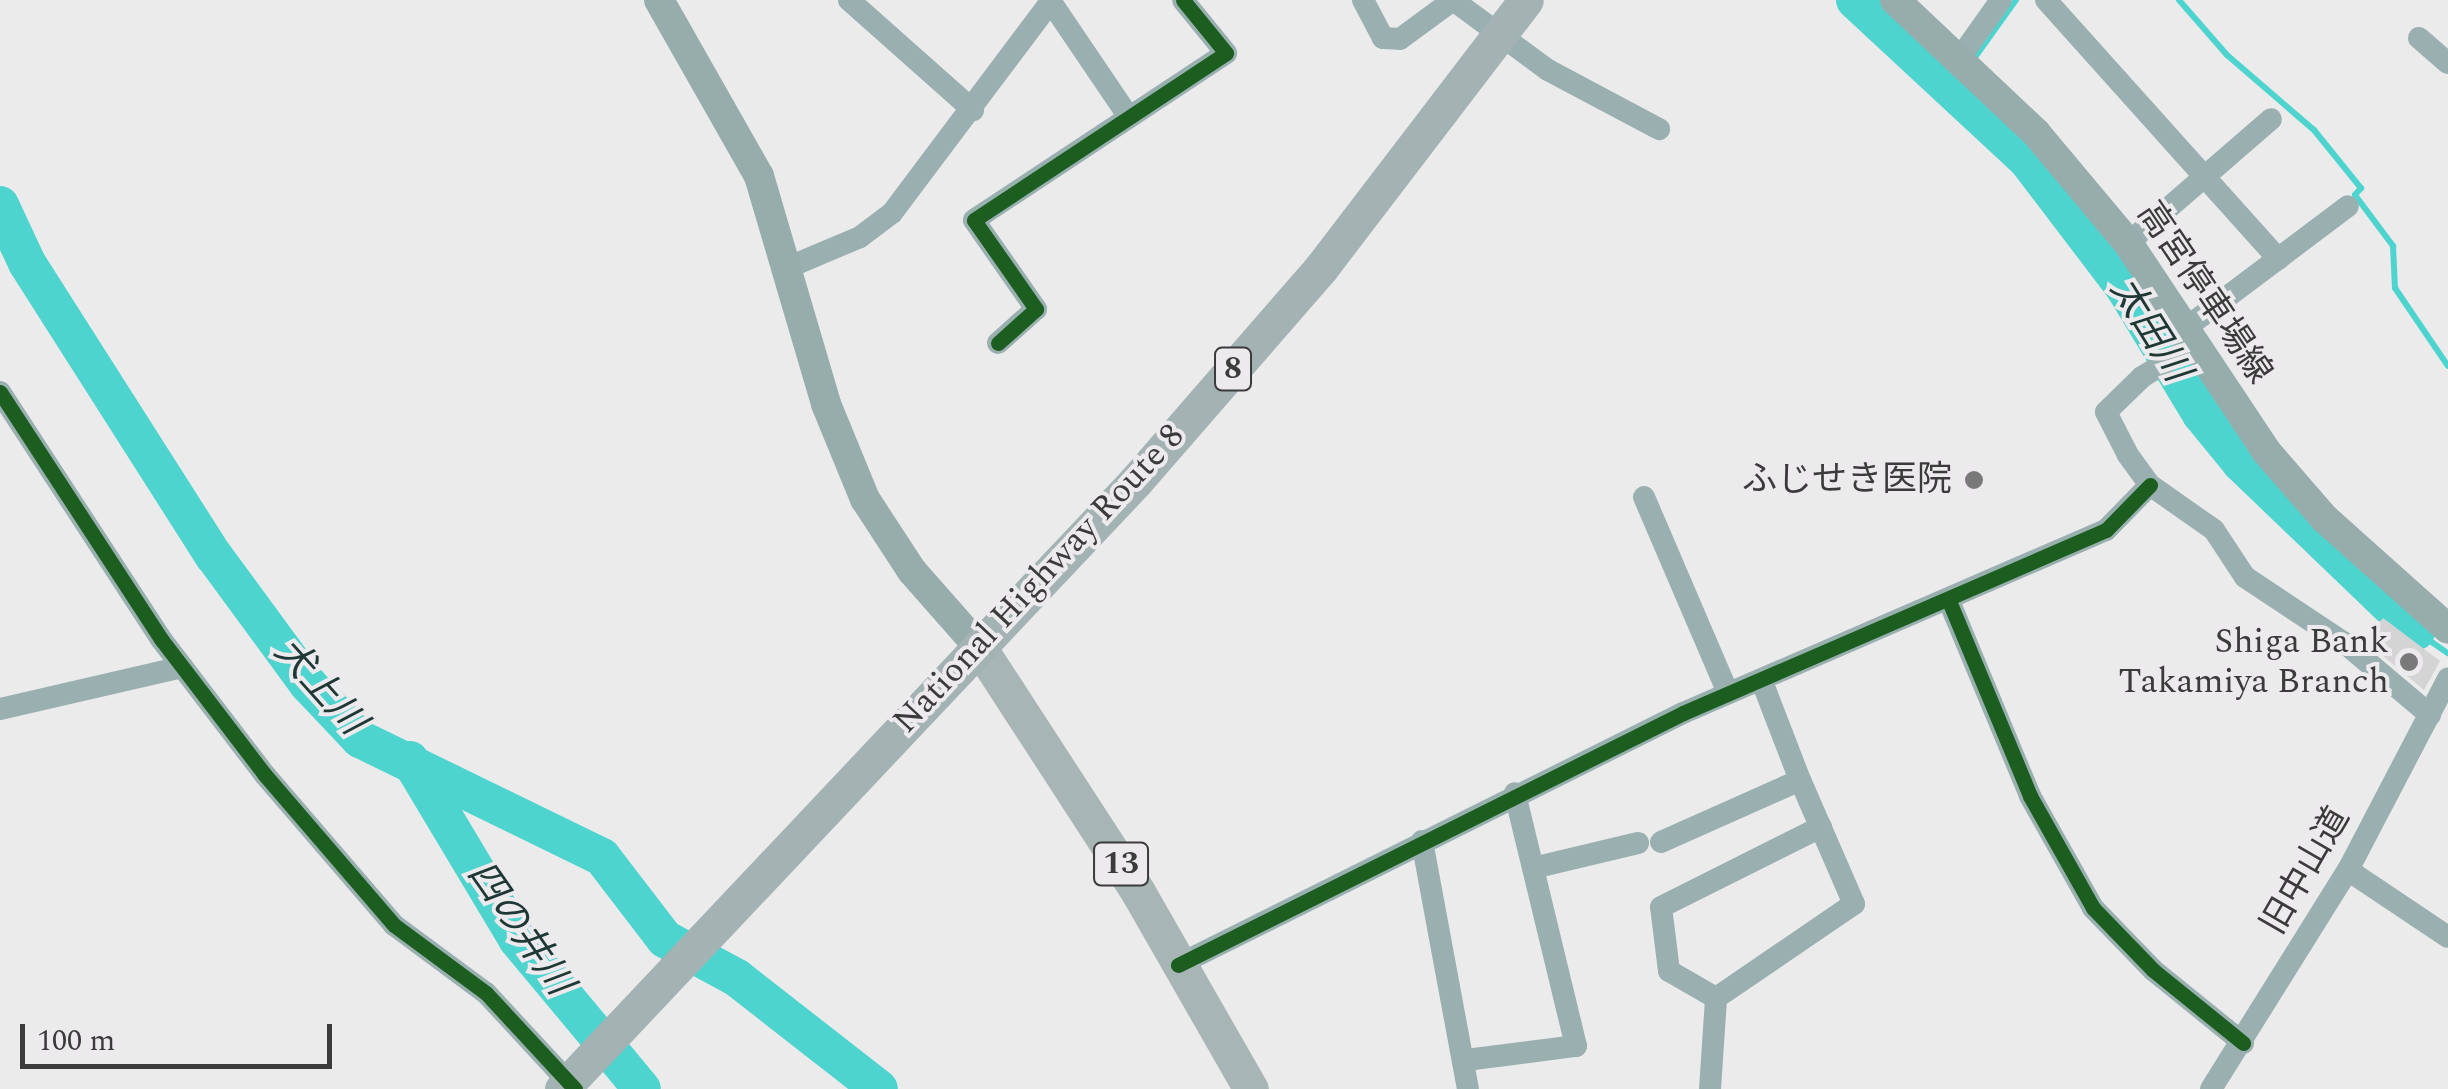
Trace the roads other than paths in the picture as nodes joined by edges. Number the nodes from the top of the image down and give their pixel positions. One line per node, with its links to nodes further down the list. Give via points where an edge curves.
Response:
1 (659, 0): 22 (main road, via 759,176)
2 (849, 0): 14 (street)
3 (1184, 0): 15 (street, via 1226,53)
4 (1363, 0): 10 (street, via 1383,38 1400,39 1453,0)
5 (1526, 0): 10 (highway, National Highway Route 8 / 8)
6 (1896, 0): 12 (main road, 高宮停車場線)
7 (2001, 0): 12 (street)
8 (2046, 0): 18 (street)
9 (1052, 1): 14 (street); 15 (street)
10 (1501, 35): 17 (street, via 1548,70); 30 (highway, National Highway Route 8 / 8, via 1321,268 1135,482)
11 (2419, 38): 13 (street)
12 (1959, 59): 20 (main road, 高宮停車場線, via 2036,133)
13 (2448, 64)
14 (973, 110): 22 (street, via 892,213 860,237)
15 (1129, 117): 24 (street, via 974,220 1036,309)
16 (2271, 119): 18 (street)
17 (1659, 130)
18 (2204, 177): 20 (street); 21 (street)
19 (2348, 206): 21 (street)
20 (2128, 243): 23 (main road, 高宮停車場線)
21 (2278, 259): 23 (street)
22 (789, 268): 30 (main road, via 826,404 865,498 912,571)
23 (2187, 341): 26 (street, via 2106,412); 29 (main road, 高宮停車場線, via 2324,518)
24 (998, 343)
25 (0, 392): 31 (street)
26 (2150, 485): 28 (street, via 2106,530); 36 (street, via 2214,530 2246,576 2346,644)
27 (1644, 498): 34 (street)
28 (1949, 601): 32 (street); 46 (street, via 2022,779 2093,908 2139,958)
29 (2448, 629)
30 (979, 647): 44 (main road, 13); 48 (highway, National Highway Route 8 / 8)
31 (182, 667): 35 (street); 48 (street, via 394,925 486,993)
32 (1761, 678): 34 (street); 37 (street)
33 (2448, 679): 36 (street, 旧中山道)
34 (1728, 693): 38 (street)
35 (0, 709)
36 (2430, 715): 42 (street, 旧中山道)
37 (1800, 780): 39 (street); 41 (street, via 1649,843)
38 (1515, 793): 40 (street); 41 (street)
39 (1821, 828): 45 (street, via 1854,904); 45 (street, via 1661,907 1669,972)
40 (1422, 840): 44 (street); 47 (street)
41 (1533, 868): 47 (street, via 1576,1046)
42 (2348, 870): 43 (street); 46 (street, 旧中山道)
43 (2448, 937)
44 (1178, 965): 49 (main road, 13)
45 (1716, 998): 51 (street)
46 (2243, 1043): 52 (street, 旧中山道)
47 (1466, 1060): 50 (street)
48 (572, 1082)
49 (1251, 1089)
50 (1468, 1089)
51 (1710, 1089)
52 (2212, 1089)

